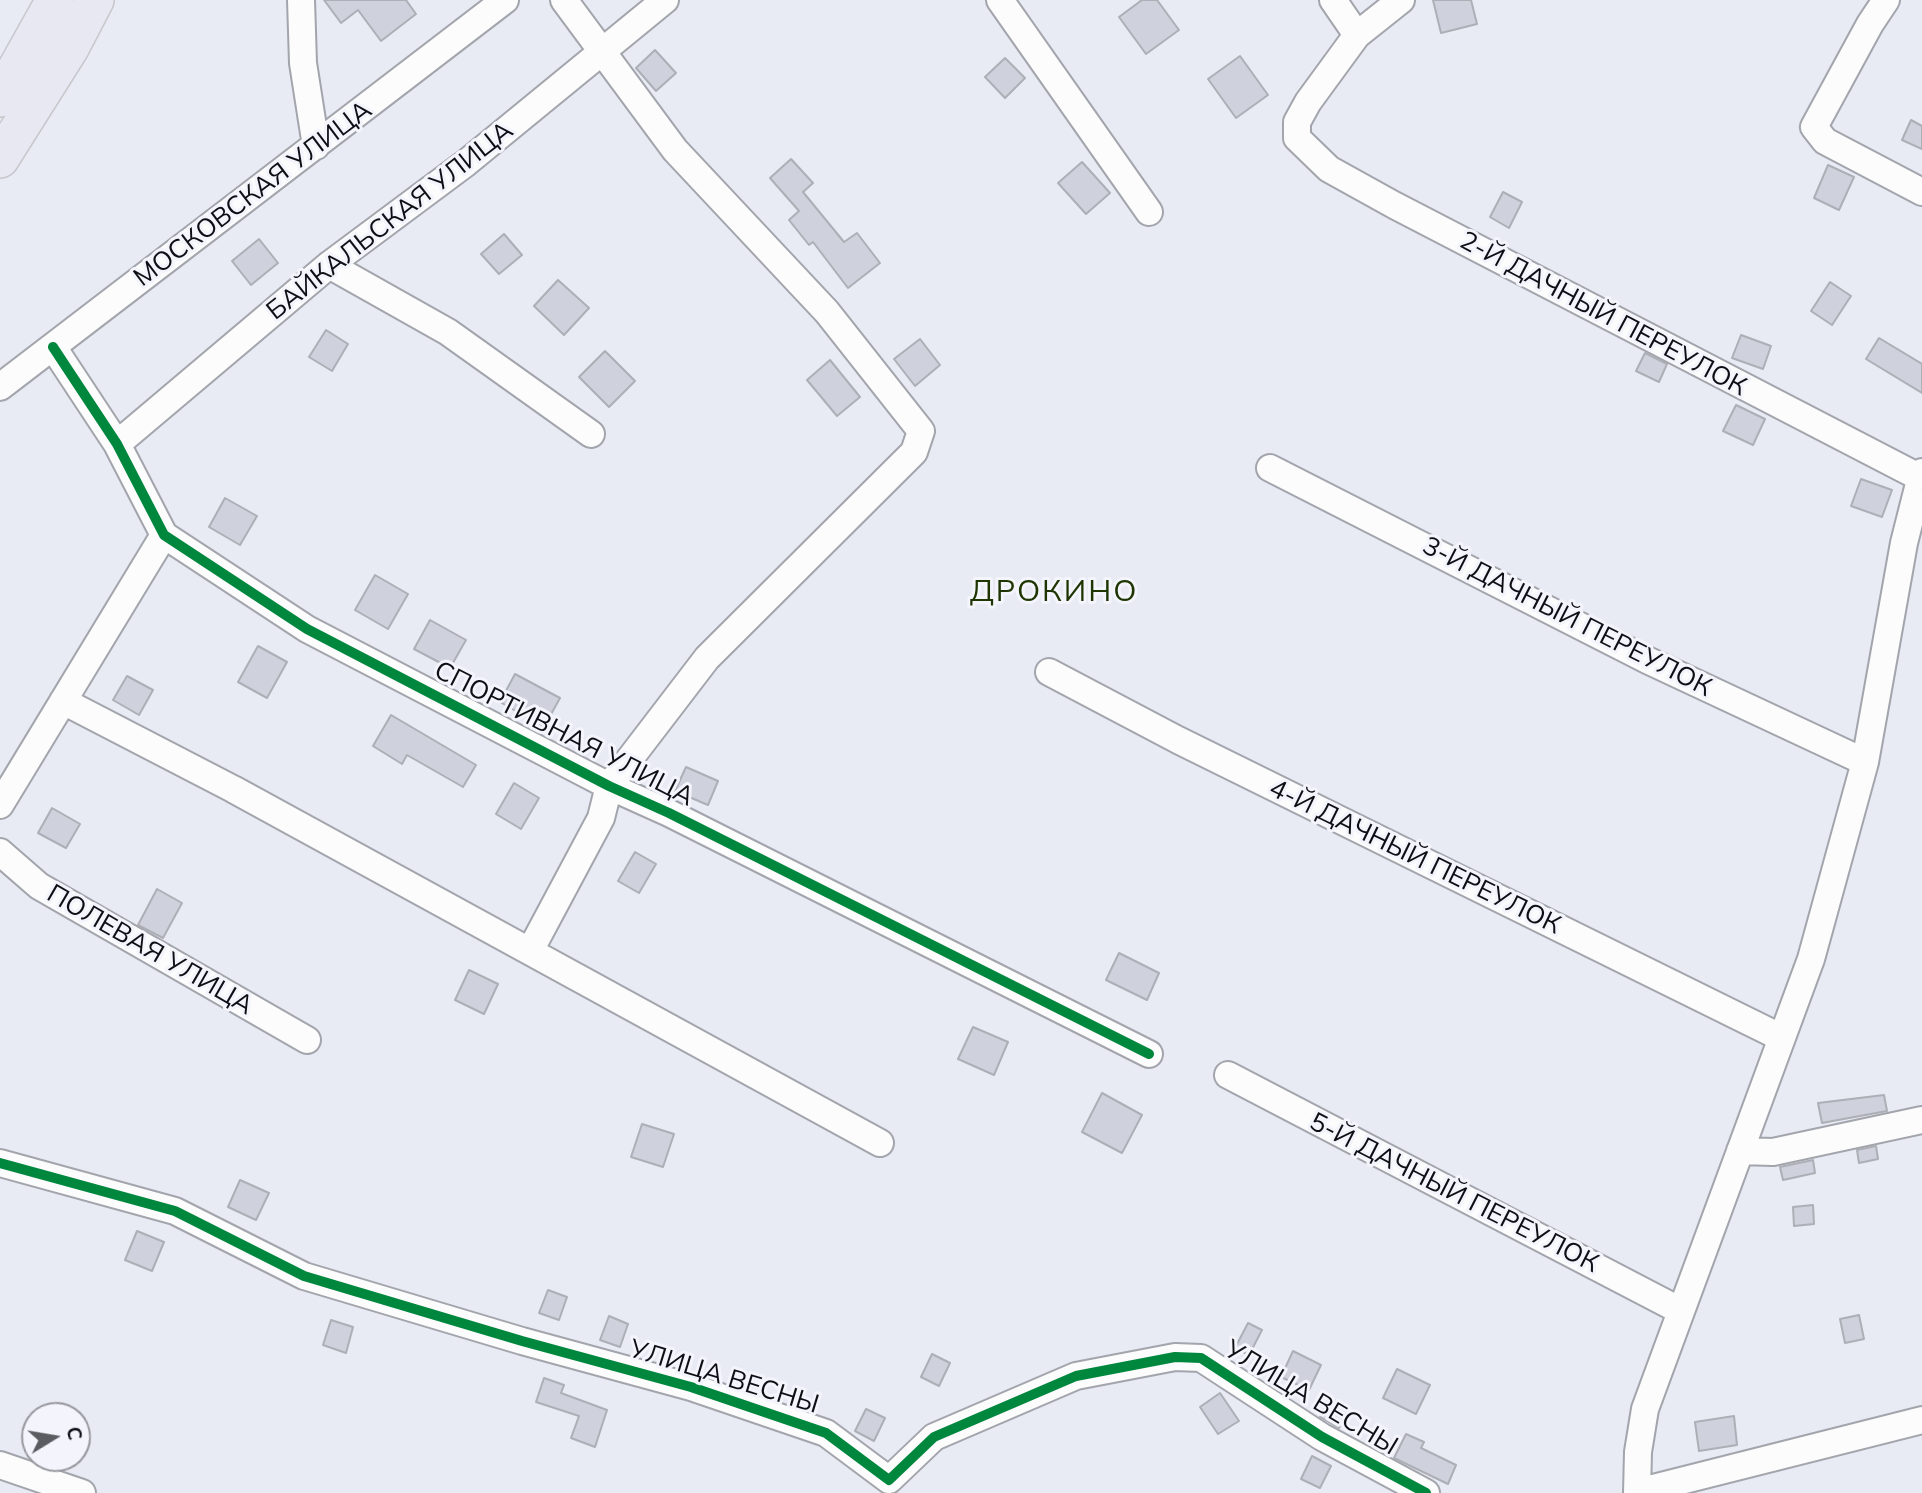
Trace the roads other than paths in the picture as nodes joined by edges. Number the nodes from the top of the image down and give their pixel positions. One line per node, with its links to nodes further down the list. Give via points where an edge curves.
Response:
1 (55, 0): 13 (highway)
2 (95, 0): 15 (highway)
3 (301, 0): 14 (street, via 303,63)
4 (505, 0): 14 (street, МОСКОВСКАЯ УЛИЦА)
5 (564, 0): 12 (street)
6 (665, 0): 12 (street, БАЙКАЛЬСКАЯ УЛИЦА)
7 (1000, 0): 17 (street)
8 (1333, 0): 11 (street)
9 (1401, 0): 11 (street)
10 (1886, 0): 16 (street, via 1814,127 1825,141)
11 (1357, 35): 24 (street, 2-Й ДАЧНЫЙ ПЕРЕУЛОК, via 1297,122 1297,138 1329,169)
12 (602, 52): 18 (street, БАЙКАЛЬСКАЯ УЛИЦА, via 466,163); 29 (street, via 675,150 827,312 921,431 914,452 707,658)
13 (0, 98)
14 (316, 146): 19 (street, МОСКОВСКАЯ УЛИЦА)
15 (0, 159)
16 (1922, 192)
17 (1149, 212)
18 (329, 265): 21 (street, via 448,332); 22 (street, БАЙКАЛЬСКАЯ УЛИЦА)
19 (53, 347): 20 (street, МОСКОВСКАЯ УЛИЦА); 22 (street, СПОРТИВНАЯ УЛИЦА)
20 (0, 387)
21 (591, 434)
22 (117, 444): 25 (street, СПОРТИВНАЯ УЛИЦА)
23 (1270, 468): 28 (street, 3-Й ДАЧНЫЙ ПЕРЕУЛОК, via 1647,660)
24 (1920, 475): 28 (street)
25 (164, 535): 27 (street); 29 (street, СПОРТИВНАЯ УЛИЦА, via 307,629)
26 (1049, 672): 33 (street, 4-Й ДАЧНЫЙ ПЕРЕУЛОК)
27 (63, 701): 30 (street); 32 (street)
28 (1865, 762): 33 (street, via 1811,959)
29 (609, 786): 32 (street, via 601,818); 35 (street, СПОРТИВНАЯ УЛИЦА)
30 (0, 805)
31 (0, 852): 34 (street, ПОЛЕВАЯ УЛИЦА, via 39,886)
32 (530, 951): 38 (street)
33 (1782, 1038): 39 (street)
34 (307, 1040)
35 (1149, 1054)
36 (1228, 1076): 41 (street, 5-Й ДАЧНЫЙ ПЕРЕУЛОК)
37 (1922, 1119): 39 (street, via 1773,1152)
38 (880, 1143)
39 (1740, 1151): 41 (street)
40 (0, 1163): 44 (street, УЛИЦА ВЕСНЫ, via 175,1211 304,1276 691,1387 826,1433)
41 (1681, 1311): 45 (street, via 1645,1409)
42 (1922, 1420): 45 (street)
43 (0, 1465): 46 (street)
44 (883, 1487): 47 (street, УЛИЦА ВЕСНЫ, via 934,1437 1076,1376 1175,1357 1201,1357 1322,1437)
45 (1637, 1492)
46 (82, 1493)
47 (1426, 1493)

